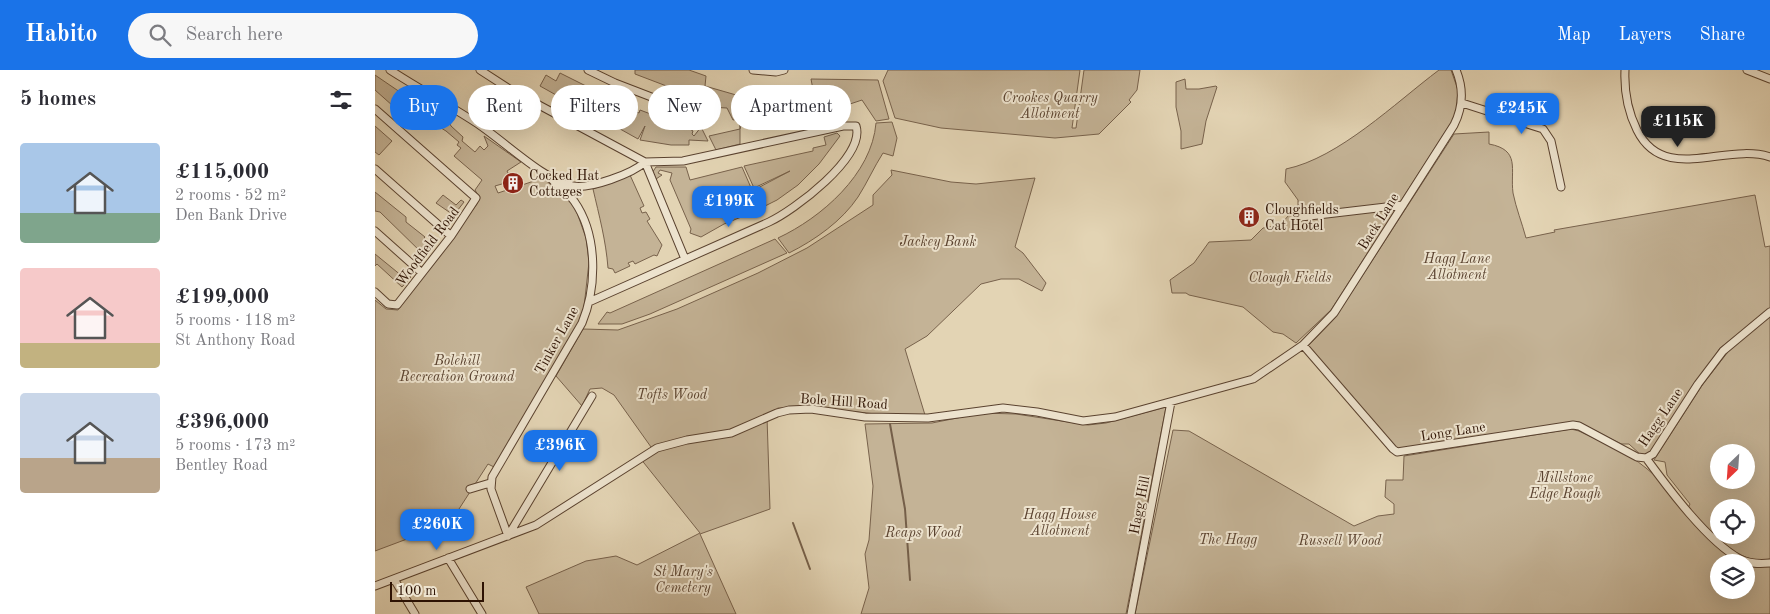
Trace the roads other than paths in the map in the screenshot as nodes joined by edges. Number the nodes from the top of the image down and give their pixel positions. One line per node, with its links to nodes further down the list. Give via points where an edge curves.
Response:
1 (390, 70): 16 (street, via 477,123)
2 (480, 70): 14 (street)
3 (588, 70): 10 (street)
4 (753, 70): 5 (street)
5 (784, 70)
6 (1456, 70): 11 (street)
7 (1625, 70): 13 (street, via 1628,108 1639,134 1655,151 1685,160 1750,152)
8 (1747, 70): 9 (street)
9 (1770, 79)
10 (648, 96)
11 (1462, 103): 17 (street, via 1543,129 1551,141); 18 (street, Back Lane, via 1454,125)
12 (375, 109): 21 (street, Woodfield Road, via 476,198)
13 (1770, 157)
14 (645, 162): 16 (street, via 622,175 587,186 574,186); 22 (street); 22 (street, via 670,162 853,124 856,126 849,153 838,168 791,210)
15 (375, 169): 21 (street)
16 (550, 177): 25 (street, Tinker Lane, via 573,199 587,229 592,258)
17 (1561, 187)
18 (1403, 205): 19 (street); 27 (street, Back Lane, via 1334,313)
19 (1301, 217)
20 (375, 231): 23 (street)
21 (451, 236): 23 (street, Woodfield Road)
22 (685, 259): 25 (street)
23 (422, 273): 24 (street, Woodfield Road, via 395,306)
24 (375, 292)
25 (589, 302): 31 (street, Tinker Lane, via 582,324)
26 (1770, 312): 30 (street, Hagg Lane, via 1728,345 1698,384 1653,454)
27 (1303, 345): 29 (street, Bole Hill Road, via 1253,379); 30 (street, Long Lane, via 1397,452 1573,425 1637,457)
28 (592, 396): 33 (street)
29 (1171, 402): 33 (street, Bole Hill Road, via 1083,421 1003,408 928,418 865,417 811,409 789,410 731,433 657,448 536,525); 40 (street, Hagg Hill)
30 (1646, 458): 35 (street, Hagg Lane, via 1684,507 1732,554 1757,564)
31 (490, 484): 32 (street); 33 (street)
32 (469, 489)
33 (508, 536): 34 (street, Bole Hill Road)
34 (449, 558): 36 (street, Bole Hill Road); 39 (street)
35 (1770, 563)
36 (394, 579): 37 (street, Bole Hill Road); 38 (street)
37 (375, 586)
38 (415, 614)
39 (483, 614)
40 (1131, 614)

